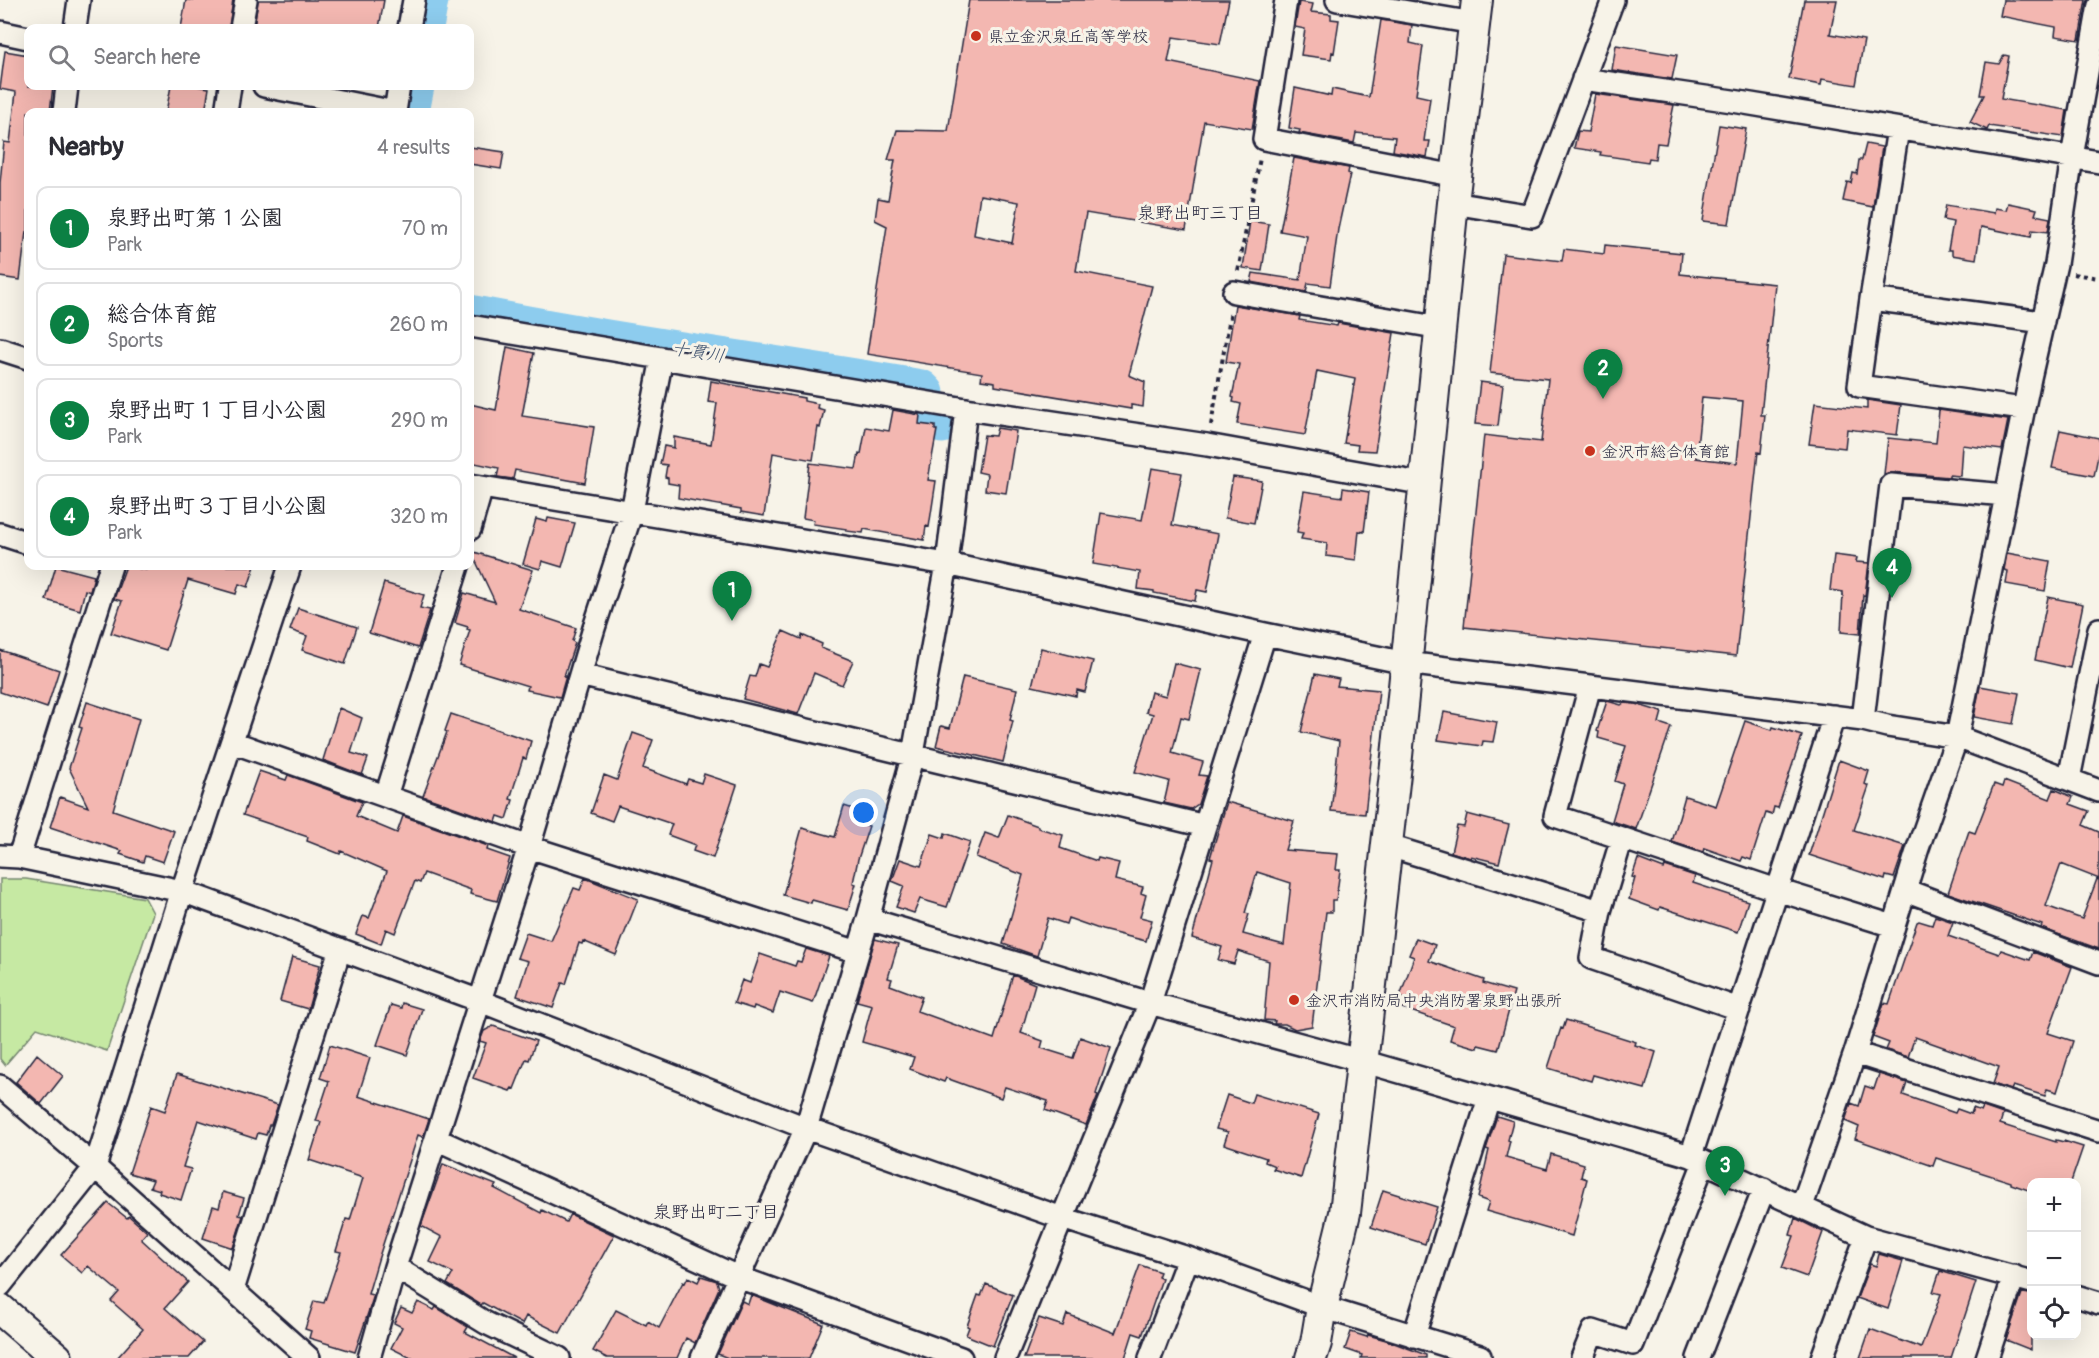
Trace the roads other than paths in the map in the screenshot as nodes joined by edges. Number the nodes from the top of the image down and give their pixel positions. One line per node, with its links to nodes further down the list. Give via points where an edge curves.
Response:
1 (79, 0): 9 (street)
2 (246, 0): 10 (street)
3 (414, 0): 11 (street)
4 (1286, 0): 26 (street, via 1263,139)
5 (1338, 0): 8 (street)
6 (1613, 0): 14 (street)
7 (2099, 5): 24 (street)
8 (1475, 11): 26 (street)
9 (76, 24)
10 (242, 24)
11 (410, 24)
12 (0, 32): 13 (street)
13 (24, 37)
14 (1583, 79): 23 (street); 26 (street, via 1532,216)
15 (67, 90): 19 (street)
16 (229, 90): 20 (street)
17 (284, 90): 21 (street)
18 (398, 90): 22 (street)
19 (64, 108)
20 (227, 108)
21 (375, 108)
22 (396, 108)
23 (1898, 129): 24 (street); 28 (street)
24 (2072, 157): 25 (street); 29 (street)
25 (2099, 162)
26 (1455, 190): 31 (street)
27 (1234, 292): 31 (street)
28 (1871, 299): 29 (street); 36 (street, via 1859,386)
29 (2043, 322): 36 (street)
30 (474, 327): 34 (street)
31 (1441, 328): 37 (street)
32 (0, 348): 33 (street)
33 (24, 357)
34 (662, 358): 35 (street); 40 (street)
35 (966, 409): 37 (street, via 1207,445); 43 (street)
36 (2023, 409): 39 (street)
37 (1425, 484): 49 (street)
38 (476, 486): 40 (street)
39 (2006, 495): 53 (street, via 1891,485); 54 (street)
40 (632, 511): 43 (street); 50 (street)
41 (0, 534): 42 (street)
42 (24, 542)
43 (946, 564): 48 (street); 56 (street)
44 (106, 570): 64 (street)
45 (289, 570): 55 (street)
46 (457, 570): 59 (street)
47 (2099, 629): 57 (street)
48 (1265, 634): 49 (street); 60 (street)
49 (1406, 663): 51 (street); 62 (street)
50 (580, 675): 56 (street); 63 (street)
51 (1590, 686): 52 (street); 61 (street, via 1555,816)
52 (1834, 716): 53 (street); 65 (street)
53 (1863, 720): 54 (street)
54 (1957, 737): 57 (street); 66 (street)
55 (232, 742): 59 (street); 67 (street)
56 (913, 754): 60 (street); 69 (street)
57 (2069, 779): 58 (street)
58 (2099, 791)
59 (386, 796): 63 (street)
60 (1205, 826): 75 (street)
61 (1622, 838): 65 (street); 68 (street)
62 (1386, 845): 68 (street); 78 (street)
63 (529, 847): 72 (street); 74 (street)
64 (10, 856): 67 (street)
65 (1777, 890): 70 (street); 76 (street)
66 (1905, 890): 70 (street); 73 (street)
67 (182, 891): 71 (street); 85 (street)
68 (1600, 911): 76 (street, via 1591,958)
69 (868, 919): 72 (street); 75 (street)
70 (1893, 926): 77 (street)
71 (340, 950): 74 (street); 95 (street)
72 (858, 952): 81 (street)
73 (2099, 963)
74 (480, 1001): 81 (street); 83 (street)
75 (1150, 1004): 78 (street); 88 (street)
76 (1739, 1009): 84 (street)
77 (1855, 1053): 82 (street); 87 (street)
78 (1362, 1060): 80 (street); 98 (street, via 1345,1213)
79 (0, 1086): 85 (street)
80 (1489, 1098): 84 (street); 100 (street)
81 (806, 1128): 88 (street); 92 (street)
82 (2099, 1131)
83 (436, 1139): 91 (street); 92 (street)
84 (1698, 1159): 86 (street); 101 (street)
85 (95, 1167): 94 (street); 95 (street)
86 (1764, 1189): 87 (street); 113 (street)
87 (1802, 1206): 89 (street)
88 (1062, 1218): 90 (street); 108 (street)
89 (1866, 1237): 93 (street); 114 (street)
90 (1188, 1258): 98 (street); 109 (street)
91 (395, 1267): 104 (street); 105 (street, via 486,1323)
92 (738, 1277): 106 (street); 107 (street)
93 (2023, 1279): 115 (street)
94 (0, 1286)
95 (233, 1290): 103 (street)
96 (2081, 1298): 97 (street)
97 (2099, 1303)
98 (1322, 1307): 100 (street); 110 (street)
99 (0, 1309): 102 (street)
100 (1414, 1335): 111 (street)
101 (1634, 1351): 112 (street, via 1593,1331)
102 (57, 1358)
103 (309, 1358)
104 (369, 1358)
105 (559, 1358)
106 (702, 1358)
107 (961, 1358)
108 (1005, 1358)
109 (1150, 1358)
110 (1311, 1358)
111 (1479, 1358)
112 (1582, 1358)
113 (1698, 1358)
114 (1822, 1358)
115 (1987, 1358)

